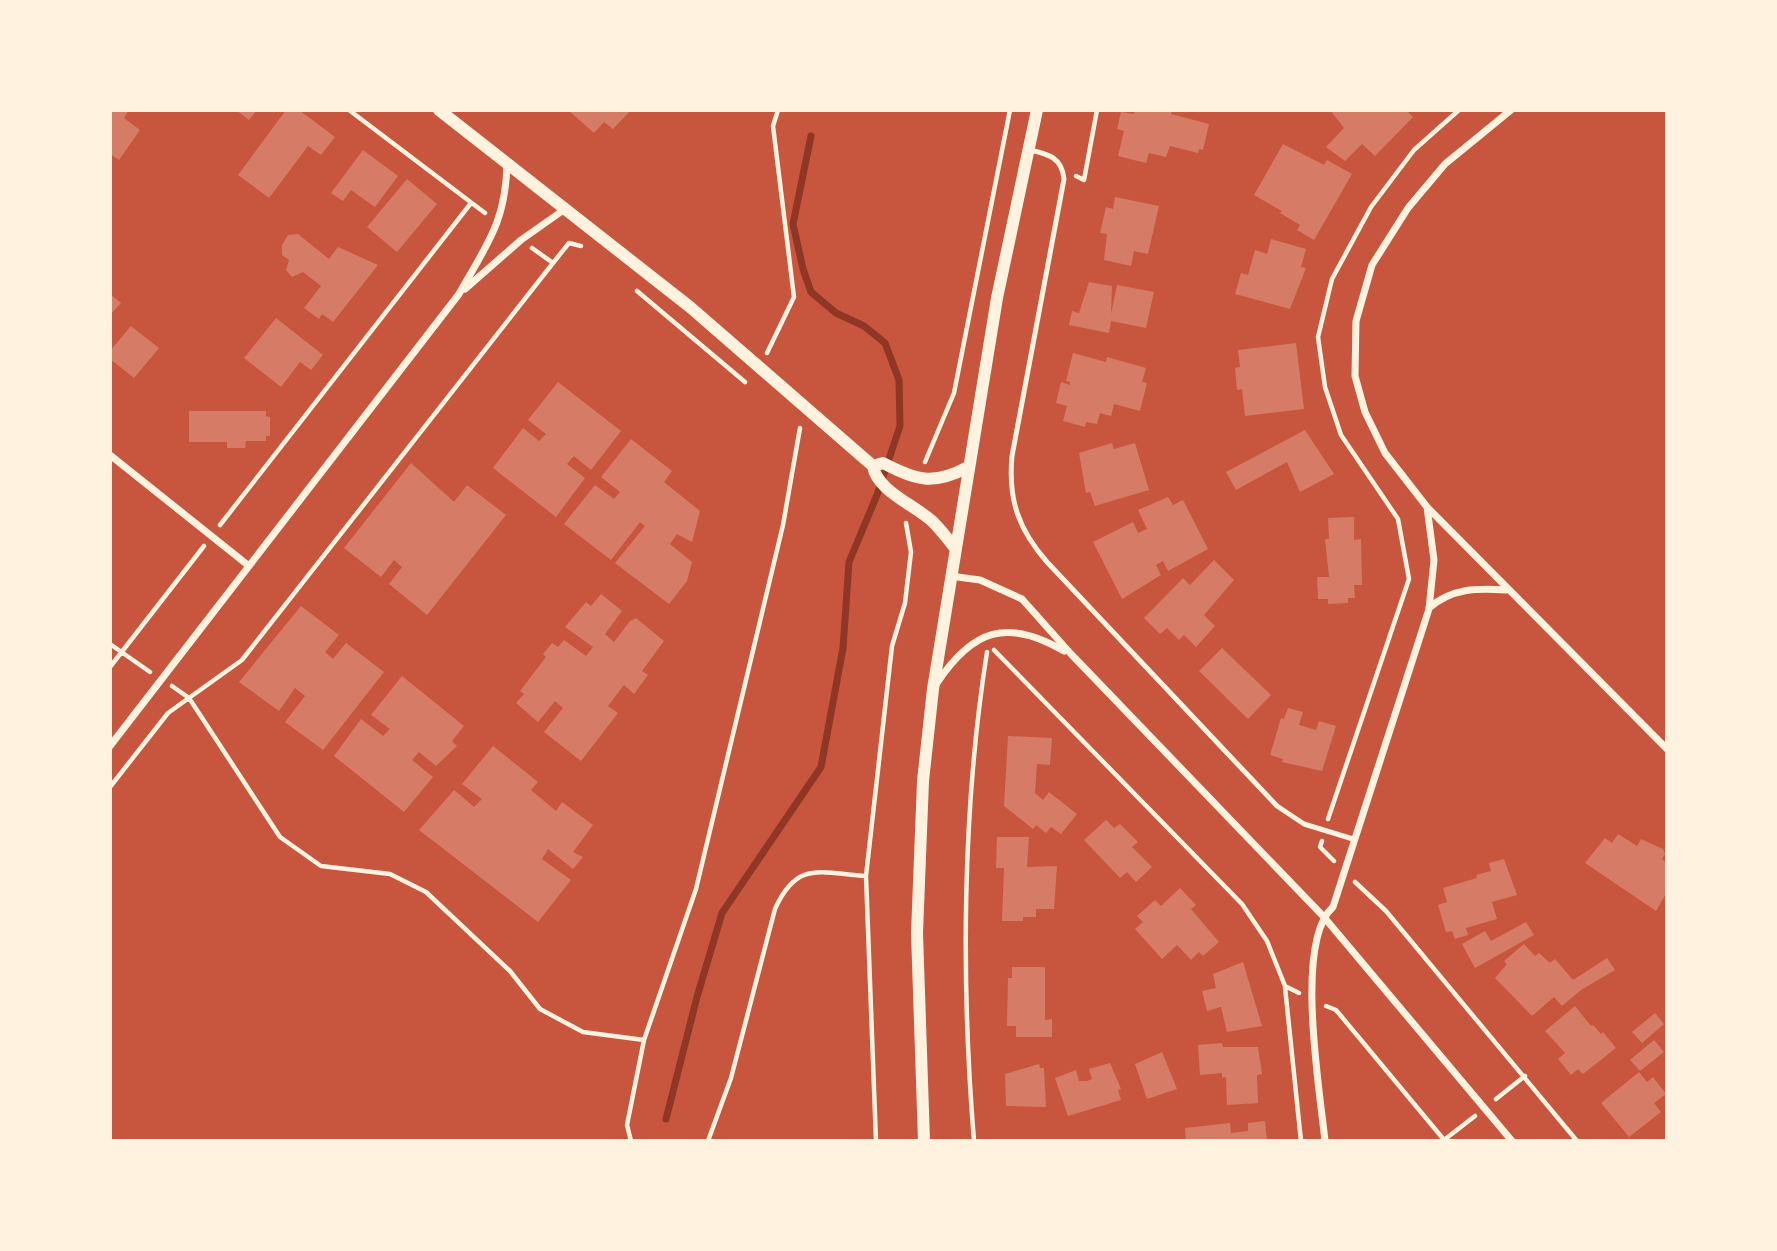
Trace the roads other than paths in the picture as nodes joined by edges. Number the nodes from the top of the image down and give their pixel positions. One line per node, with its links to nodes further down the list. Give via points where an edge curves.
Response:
1 (439, 110): 5 (street)
2 (1037, 110): 4 (street)
3 (1511, 110): 11 (street, via 1445,164 1408,208 1372,265 1356,321 1355,376 1365,412 1385,453)
4 (1029, 149): 10 (street); 21 (lane, via 1051,155 1063,169 1012,456 1011,495 1018,520 1046,562 1277,806 1289,817)
5 (507, 163): 6 (street); 7 (street, via 506,198 496,228)
6 (565, 208): 7 (street); 9 (street, via 690,307)
7 (459, 294): 13 (street)
8 (110, 455): 13 (street)
9 (873, 466): 10 (street, via 883,463 917,479 954,475); 12 (street, via 875,477 935,524)
10 (968, 467): 12 (street)
11 (1427, 507): 15 (street); 16 (street, via 1434,559)
12 (955, 548): 14 (street)
13 (249, 566): 19 (street)
14 (949, 576): 17 (street, via 980,580 1022,598); 18 (street)
15 (1507, 590): 16 (street, via 1467,589); 20 (street)
16 (1429, 609): 21 (street)
17 (1071, 654): 18 (street, via 1038,635 1015,631 991,634 954,657); 22 (street)
18 (933, 689): 23 (street, via 923,781 917,933)
19 (110, 746)
20 (1667, 749)
21 (1353, 839): 22 (street, via 1333,908)
22 (1323, 916): 24 (street, via 1311,999); 25 (street)
23 (925, 1141)
24 (1325, 1141)
25 (1512, 1141)

